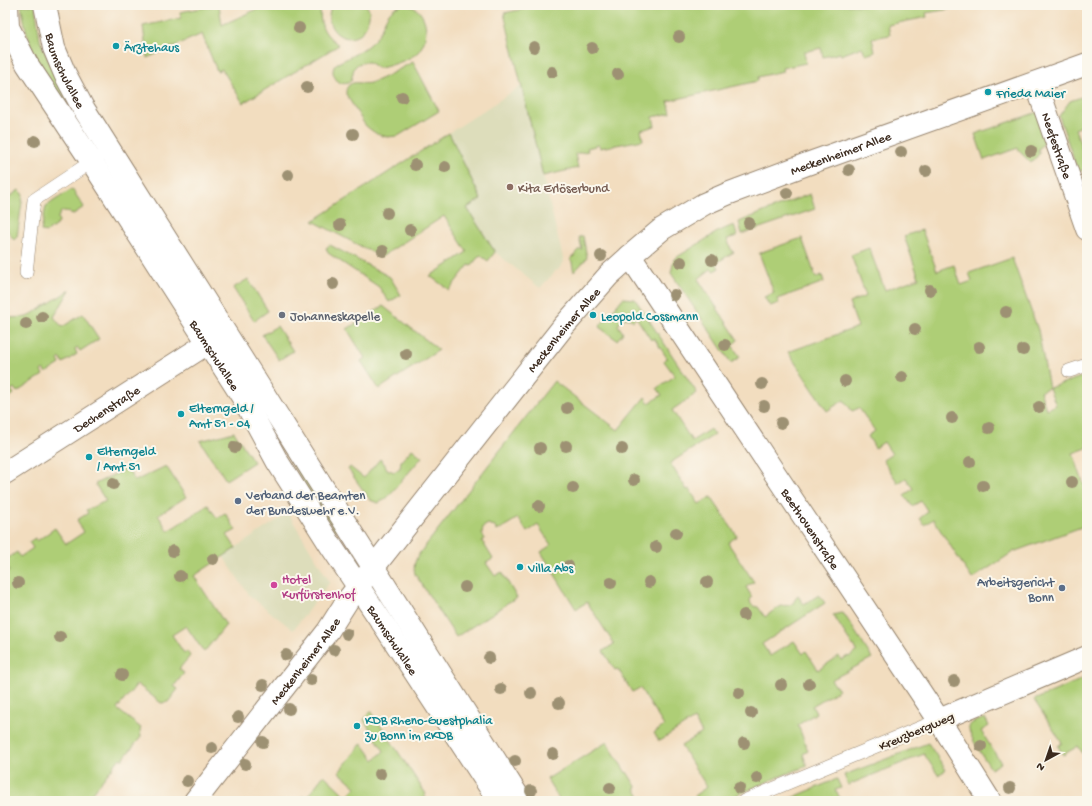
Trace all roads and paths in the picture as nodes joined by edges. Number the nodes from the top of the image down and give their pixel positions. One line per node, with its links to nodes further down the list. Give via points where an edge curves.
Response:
1 (7, 5): 3 (street, Baumschulallee)
2 (46, 5): 6 (street, Baumschulallee, via 54,48 82,106)
3 (6, 26): 6 (street, Baumschulallee, via 27,64)
4 (1087, 64): 5 (street, Meckenheimer Allee)
5 (1036, 83): 7 (street, Neefestraße); 8 (street, Meckenheimer Allee, via 722,196 662,229)
6 (101, 156): 9 (lane, via 34,200); 10 (street, Baumschulallee)
7 (1087, 229)
8 (630, 256): 14 (street, Meckenheimer Allee, via 609,275 562,328); 17 (street, Beethovenstraße)
9 (26, 273)
10 (216, 337): 13 (street, Dechenstraße); 14 (street, Baumschulallee); 15 (street, Baumschulallee, via 242,396 277,461)
11 (1087, 365): 12 (lane)
12 (1069, 371)
13 (5, 473)
14 (374, 568): 15 (street, Meckenheimer Allee); 20 (street, Baumschulallee)
15 (358, 587): 18 (street, Meckenheimer Allee, via 319,643); 19 (street, Baumschulallee)
16 (1087, 657): 17 (street, Kreuzbergweg)
17 (939, 720): 21 (lane, Kreuzbergweg); 22 (street, Beethovenstraße)
18 (195, 801)
19 (499, 801)
20 (521, 801)
21 (744, 801)
22 (990, 801)

